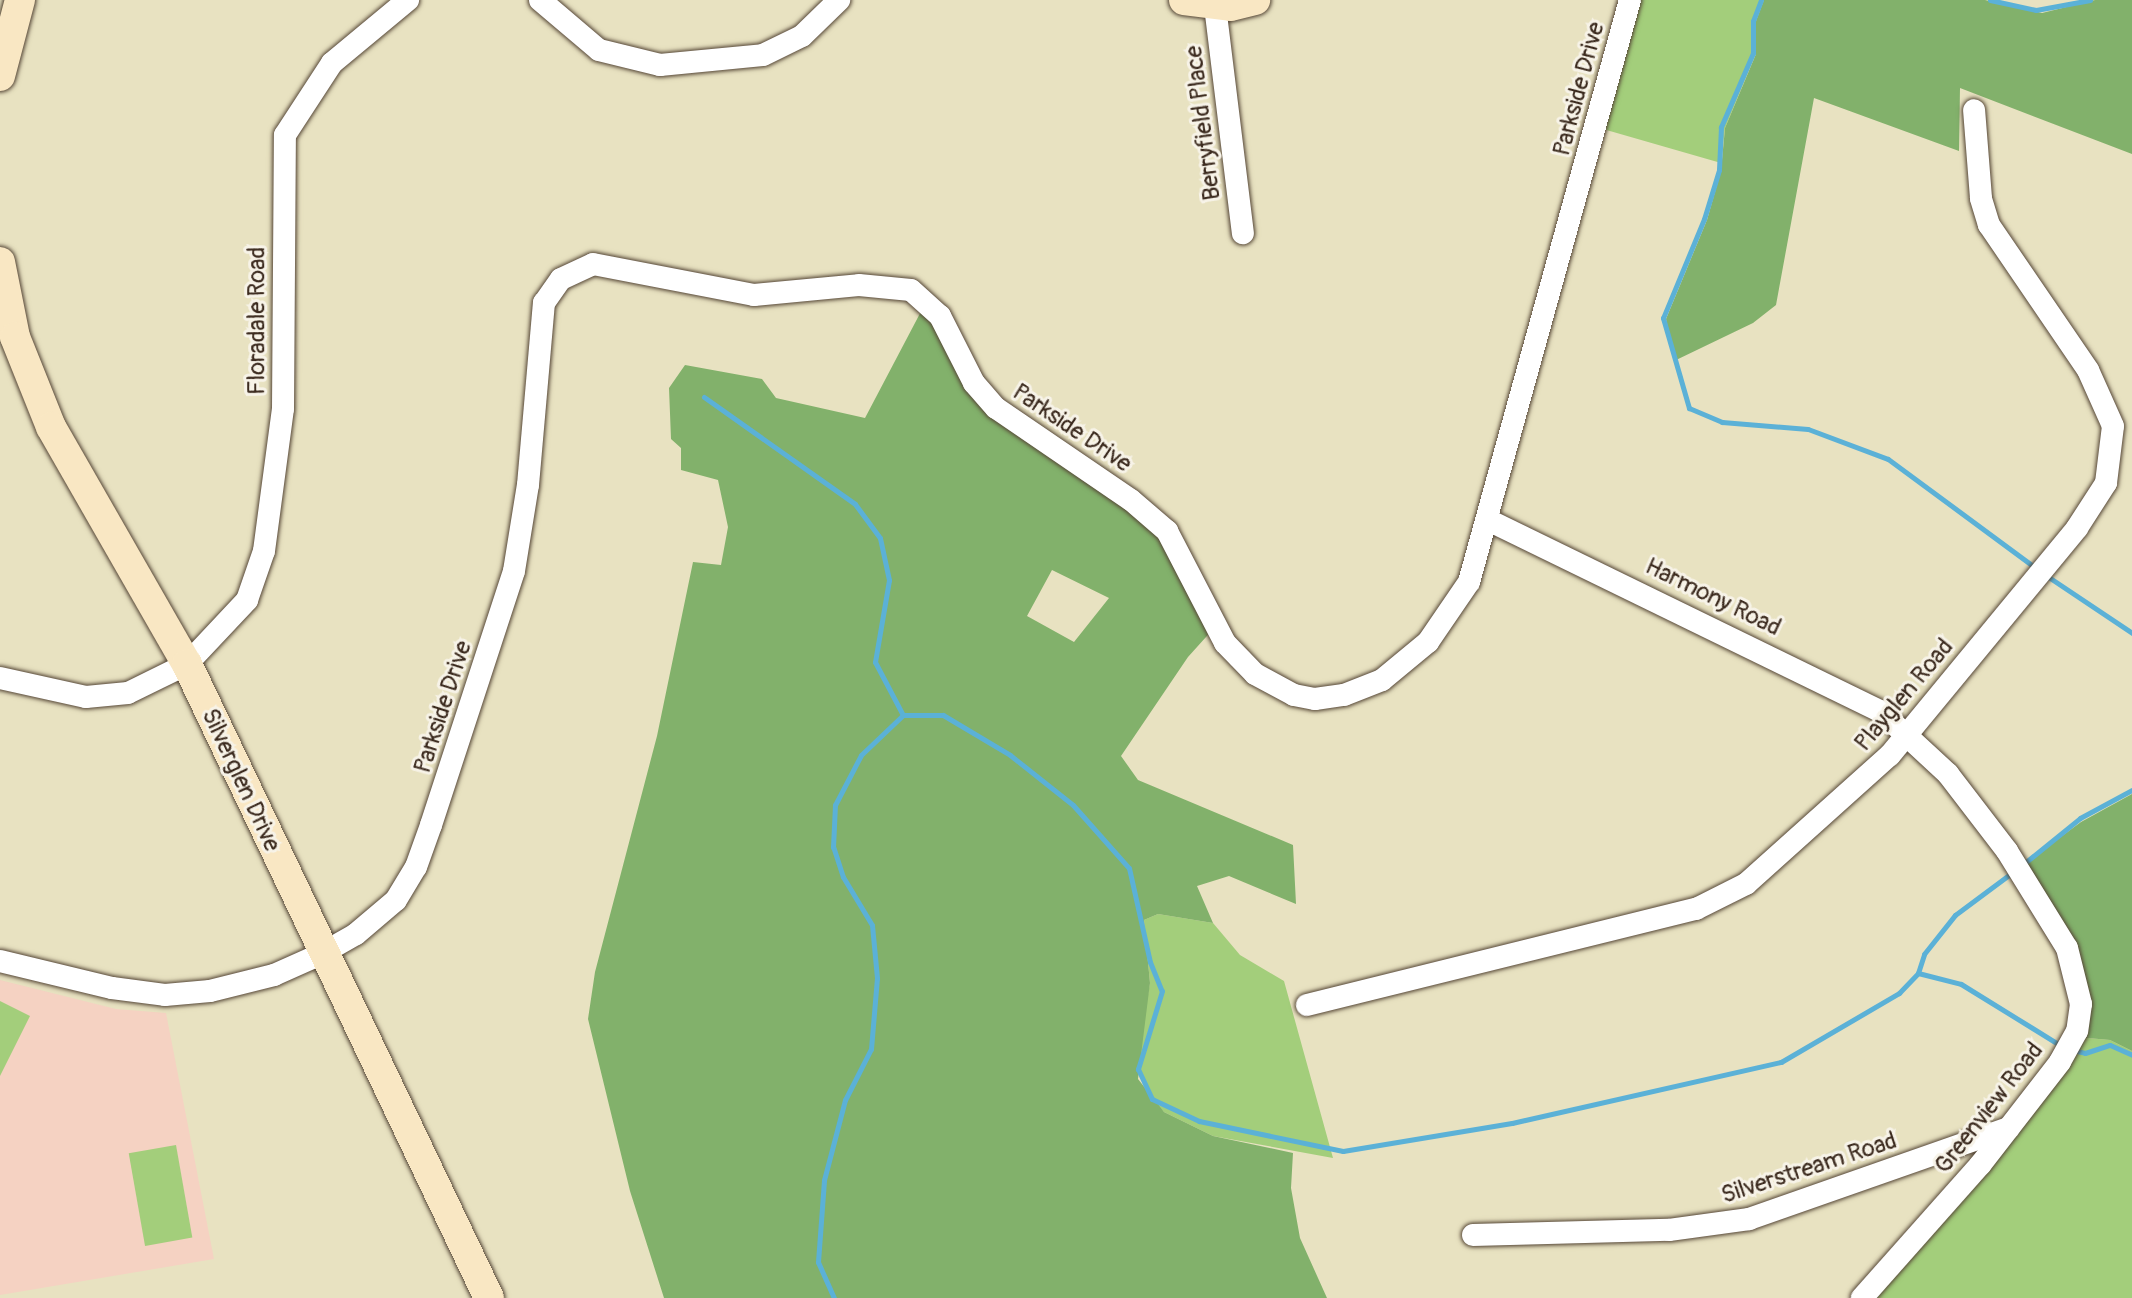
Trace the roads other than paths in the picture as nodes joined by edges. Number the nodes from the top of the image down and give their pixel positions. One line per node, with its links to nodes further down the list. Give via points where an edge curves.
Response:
1 (20, 0): 9 (street)
2 (408, 0): 14 (street, Floradale Road, via 332,63 285,135 283,409 266,538 242,608)
3 (540, 0): 4 (street, via 583,41 609,54 640,64 698,65 742,61 784,46 816,25)
4 (839, 0)
5 (1184, 0): 8 (street)
6 (1255, 0): 8 (street)
7 (1630, 0): 13 (street, Parkside Drive)
8 (1215, 6): 11 (street, Berryfield Place)
9 (0, 76)
10 (1974, 110): 16 (street, Playglen Road, via 1981,198 1989,225 2088,370 2113,426 2110,470 2100,496 2049,563)
11 (1243, 233)
12 (0, 262): 14 (street, Silverglen Drive, via 15,337 51,427)
13 (1488, 520): 16 (street, Harmony Road, via 1826,680); 17 (street, Parkside Drive, via 1469,582 1445,621 1412,658 1382,680 1344,695 1294,695 1255,674 1225,643 1167,531 1131,500 996,408 974,383 940,316 911,290 859,285 754,295 609,263 574,271 561,279 544,303 528,485 514,571 416,867 376,919)
14 (187, 664): 15 (street, Floradale Road, via 106,698 66,695); 17 (street, Silverglen Drive)
15 (0, 678)
16 (1909, 734): 19 (street, Playglen Road, via 1848,798 1770,867 1709,904); 20 (street, Greenview Road, via 1948,774 2007,851 2076,970 2081,1004 2074,1036)
17 (321, 954): 18 (street, Parkside Drive, via 245,984 165,995); 22 (street, Silverglen Drive)
18 (0, 961)
19 (1307, 1005)
20 (2011, 1128): 21 (street, Silverstream Road, via 1749,1219 1669,1230); 23 (street, Greenview Road)
21 (1473, 1235)
22 (489, 1298)
23 (1862, 1298)

